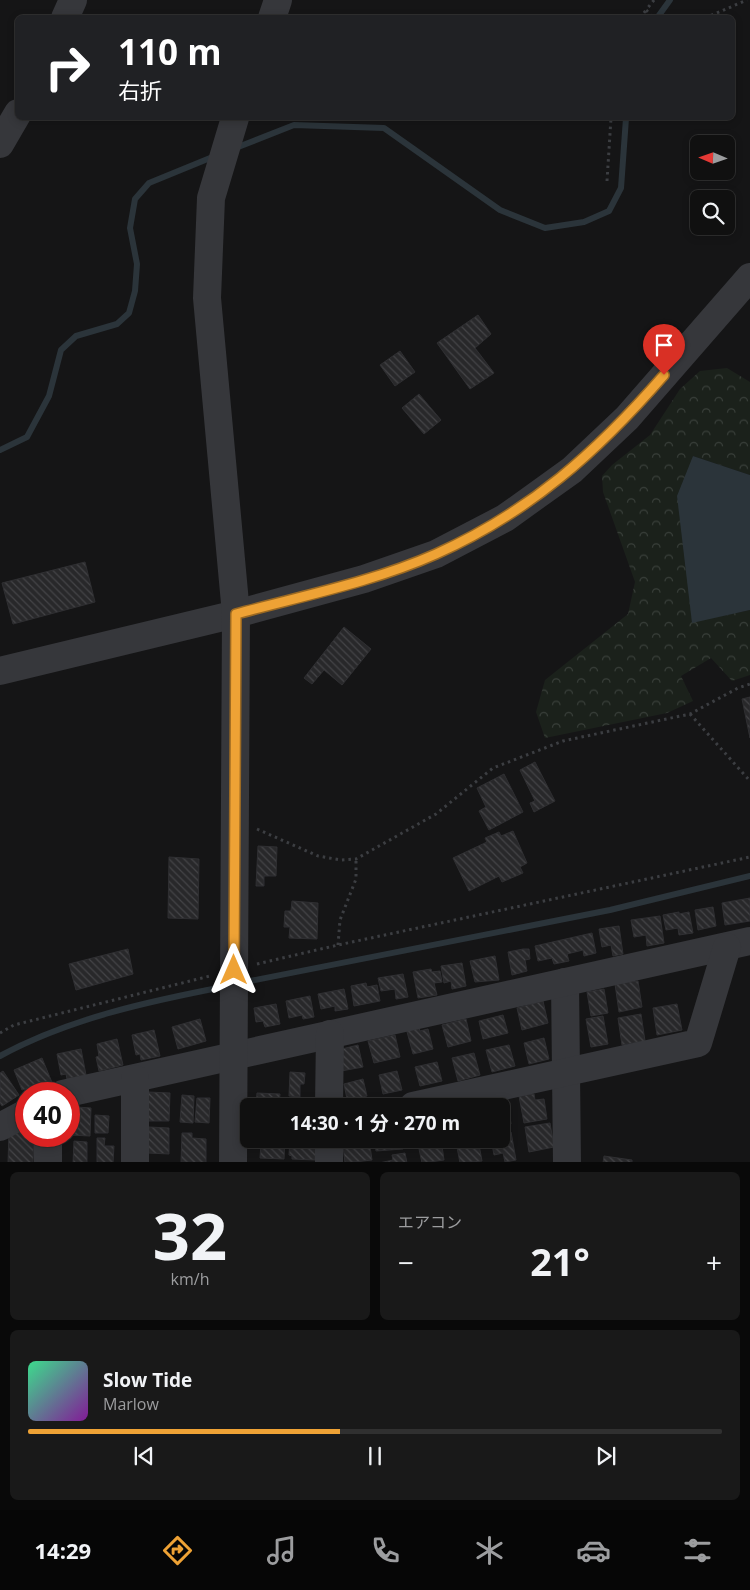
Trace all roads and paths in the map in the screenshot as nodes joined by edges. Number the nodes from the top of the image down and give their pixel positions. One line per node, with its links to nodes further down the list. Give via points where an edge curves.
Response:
1 (73, 0): 6 (street)
2 (278, 0): 7 (street)
3 (654, 0): 5 (path)
4 (748, 0): 10 (path)
5 (646, 10): 8 (path); 9 (path)
6 (66, 15)
7 (273, 15)
8 (642, 15)
9 (651, 15)
10 (712, 15)
11 (15, 118): 14 (street)
12 (234, 120): 17 (street, via 211,198 207,298)
13 (611, 120): 15 (path)
14 (0, 144)
15 (606, 181)
16 (750, 276): 17 (street, via 627,418 572,470 505,518 436,554 364,579)
17 (236, 614): 18 (street); 22 (street)
18 (0, 671)
19 (750, 684): 20 (path)
20 (690, 714): 21 (path); 24 (path, via 563,741 493,768 436,814)
21 (750, 781)
22 (235, 820): 24 (path, via 318,856); 27 (street)
23 (750, 858): 26 (path)
24 (356, 859): 26 (path, via 356,879 340,920)
25 (738, 944): 28 (street); 32 (street, via 698,1044)
26 (338, 945): 27 (path)
27 (234, 970): 29 (path, via 14,1025); 31 (street)
28 (565, 982): 30 (street); 32 (street)
29 (0, 1033)
30 (330, 1034): 31 (street); 35 (street)
31 (233, 1055): 33 (street); 43 (street)
32 (567, 1072): 36 (street); 45 (street)
33 (135, 1079): 34 (street); 42 (street)
34 (80, 1090)
35 (329, 1098)
36 (449, 1098)
37 (15, 1119): 38 (street)
38 (0, 1127)
39 (48, 1147): 41 (street)
40 (329, 1148): 44 (street)
41 (48, 1162)
42 (135, 1162)
43 (233, 1162)
44 (329, 1162)
45 (567, 1162)

